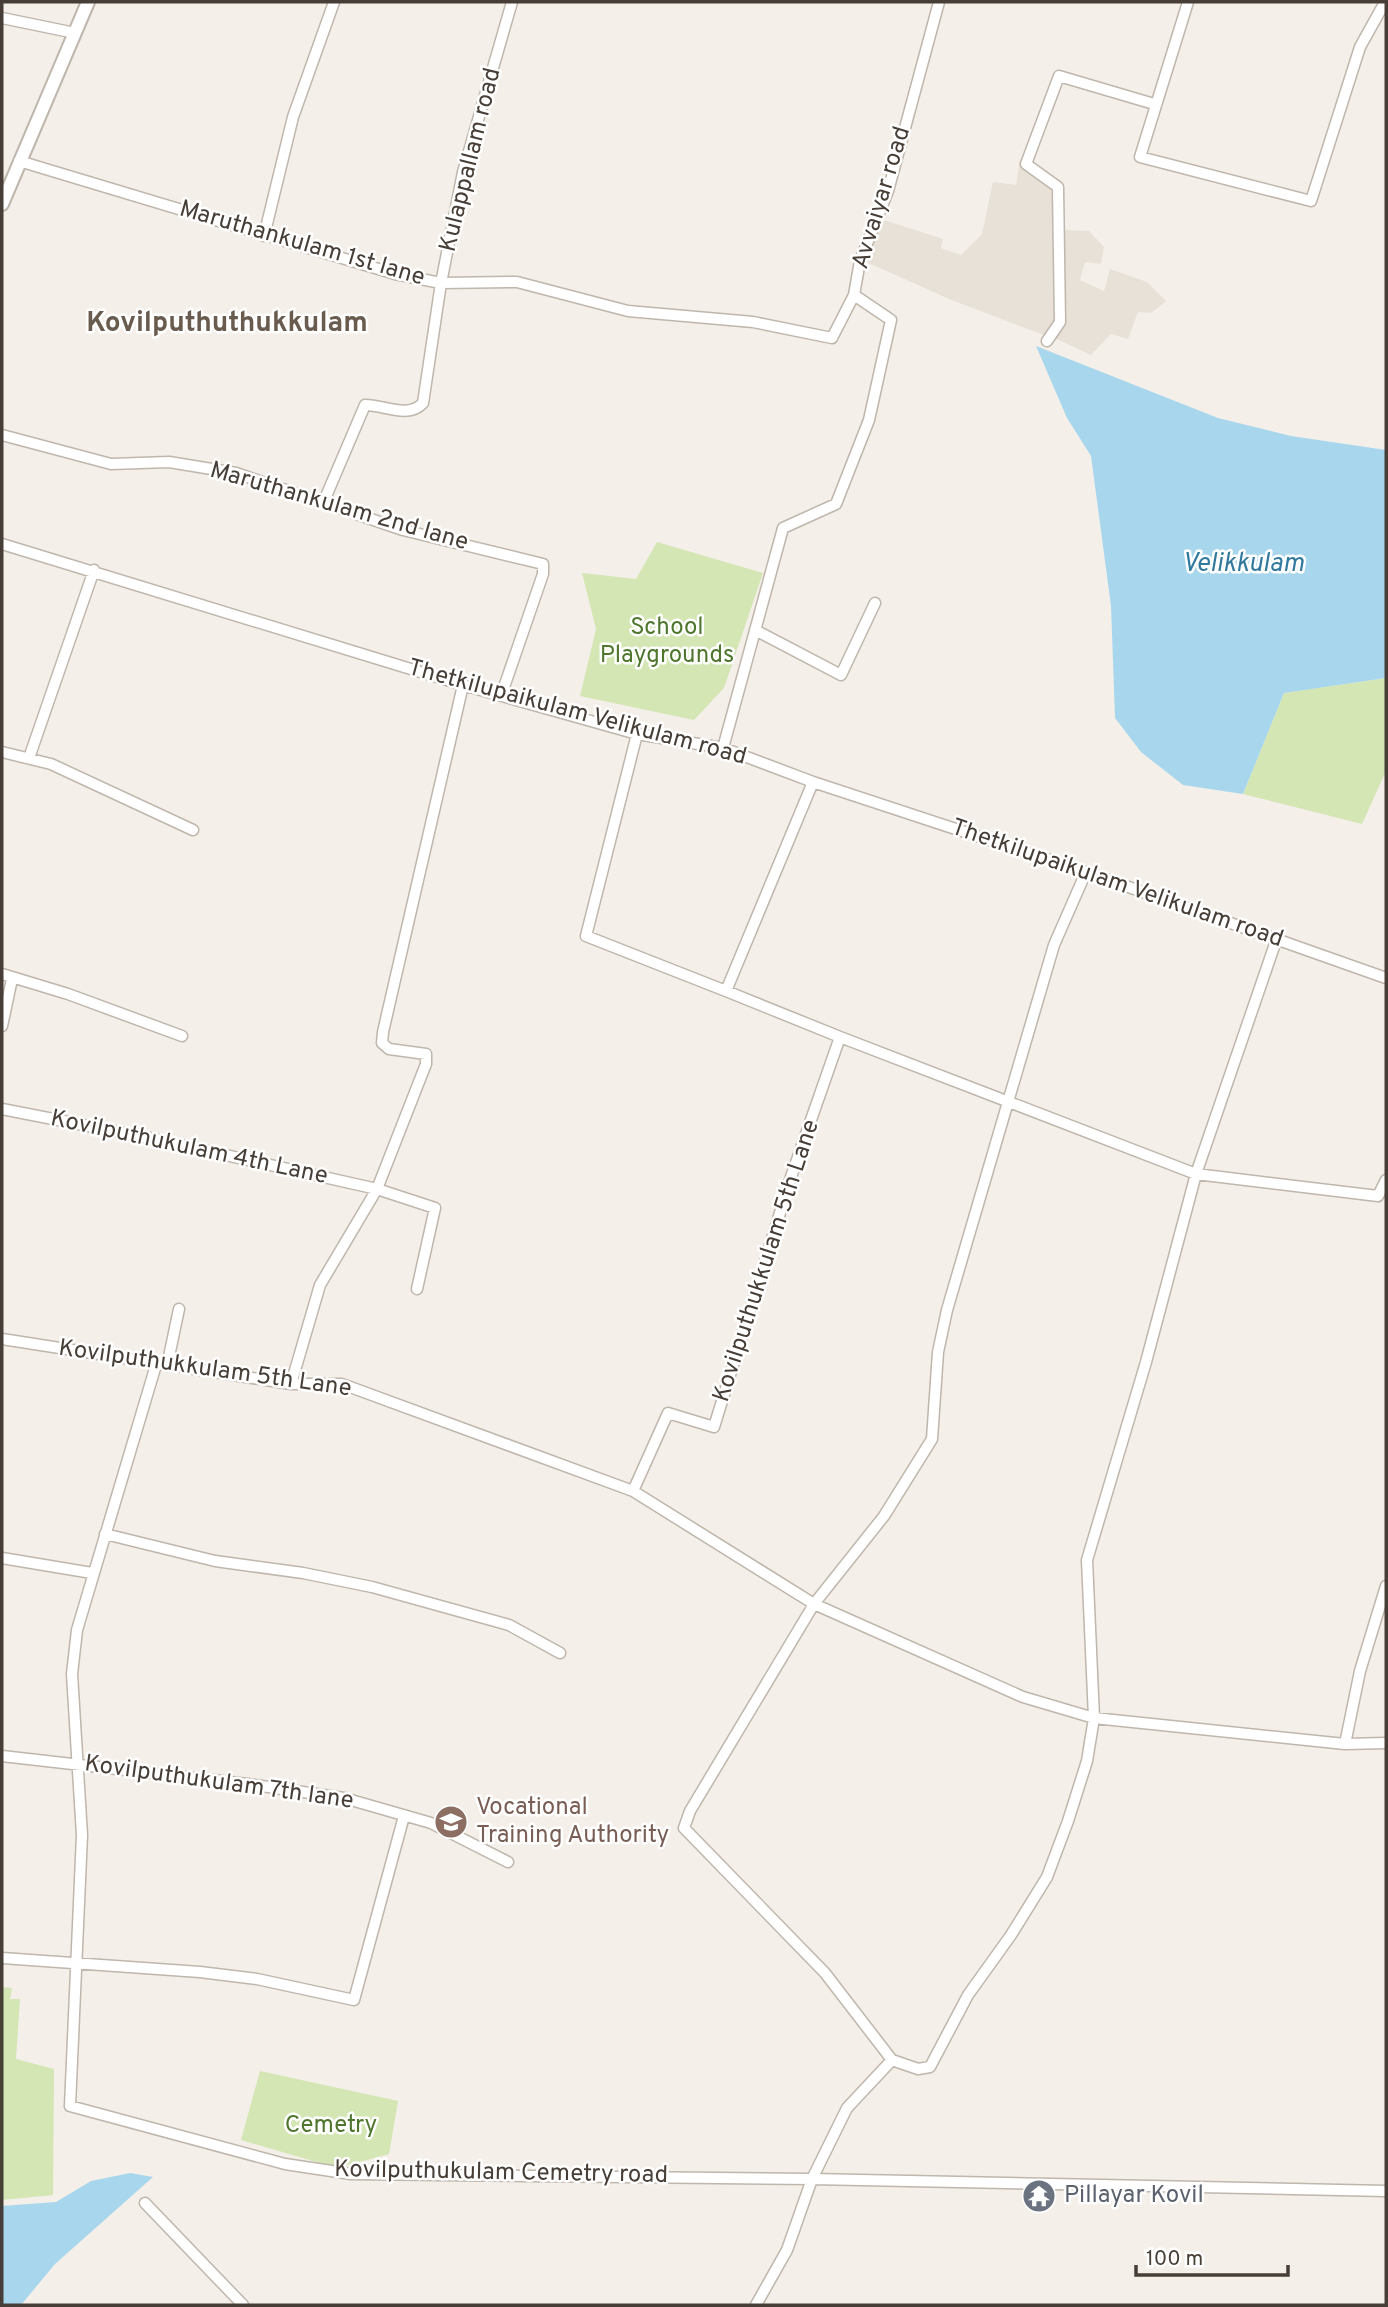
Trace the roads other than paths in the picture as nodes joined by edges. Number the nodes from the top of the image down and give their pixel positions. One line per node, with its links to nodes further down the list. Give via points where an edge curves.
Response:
1 (88, 2): 8 (street)
2 (334, 2): 12 (street, via 293,117)
3 (512, 2): 13 (street, Kulappallam road, via 463,172)
4 (939, 2): 14 (street, Avvaiyar road, via 888,191 860,261)
5 (1188, 2): 9 (street)
6 (1385, 2): 9 (street, via 1360,47 1311,201 1140,157)
7 (2, 18): 8 (street)
8 (75, 33): 10 (street)
9 (1154, 104): 15 (street, via 1059,76 1026,164 1058,187 1060,322)
10 (19, 161): 11 (street); 12 (street, Maruthankulam 1st lane)
11 (2, 204)
12 (264, 236): 13 (street, Maruthankulam 1st lane)
13 (441, 283): 14 (street, Maruthankulam 1st lane, via 517,282 628,311 753,322 832,338); 17 (street, Kulappallam road, via 423,403 416,411 406,412 365,405)
14 (854, 295): 21 (street, Avvaiyar road, via 891,320 869,420 836,504 783,528)
15 (1047, 341)
16 (2, 435): 17 (street, Maruthankulam 2nd lane, via 111,464 169,462 236,473)
17 (324, 501): 23 (street, Maruthankulam 2nd lane, via 403,530 543,564)
18 (2, 544): 19 (street, Thetkilupaikulam Velikulam road)
19 (94, 570): 22 (street, Thetkilupaikulam Velikulam road); 27 (street)
20 (875, 603): 21 (street, via 841,675)
21 (755, 630): 25 (street, Avvaiyar road)
22 (463, 685): 23 (street, Thetkilupaikulam Velikulam road); 42 (street, via 383,1031 382,1043 389,1049 426,1054 426,1064)
23 (502, 693): 24 (street, Thetkilupaikulam Velikulam road)
24 (637, 734): 25 (street, Thetkilupaikulam Velikulam road); 34 (street, via 586,936)
25 (723, 748): 28 (street, Thetkilupaikulam Velikulam road)
26 (2, 753): 27 (street)
27 (29, 758): 29 (street)
28 (813, 782): 30 (street, Thetkilupaikulam Velikulam road); 34 (street)
29 (192, 830)
30 (1086, 872): 31 (street, Thetkilupaikulam Velikulam road); 38 (street, via 1054,945)
31 (1277, 938): 33 (street, Thetkilupaikulam Velikulam road); 40 (street)
32 (7, 976): 35 (street); 36 (street, via 68,993)
33 (1386, 978)
34 (726, 991): 37 (street)
35 (2, 1026)
36 (182, 1036)
37 (840, 1037): 38 (street); 49 (street, Kovilputhukkulam 5th Lane, via 791,1177 714,1427 668,1413)
38 (1009, 1105): 40 (street); 54 (street, via 947,1310 938,1352 932,1439 884,1516)
39 (2, 1109): 42 (street, Kovilputhukulam 4th Lane)
40 (1196, 1174): 43 (street); 56 (street, via 1087,1560)
41 (1386, 1180): 43 (street)
42 (377, 1189): 44 (street, Kovilputhukulam 4th Lane, via 435,1208); 48 (street, via 320,1285)
43 (1382, 1197)
44 (417, 1289)
45 (179, 1309): 47 (street, Kovilputhukulam Cemetry road)
46 (2, 1339): 47 (street, Kovilputhukkulam 5th Lane)
47 (161, 1366): 48 (street, Kovilputhukkulam 5th Lane); 50 (street, Kovilputhukulam Cemetry road)
48 (291, 1384): 49 (street, Kovilputhukkulam 5th Lane, via 342,1384)
49 (633, 1491): 54 (street)
50 (105, 1534): 52 (street, Kovilputhukulam Cemetry road); 55 (street, via 215,1561 372,1587 509,1625)
51 (2, 1558): 52 (street)
52 (92, 1573): 60 (street, Kovilputhukulam Cemetry road, via 77,1630 72,1674)
53 (1386, 1586): 58 (street, via 1360,1671)
54 (814, 1604): 56 (street, via 1023,1697); 65 (street, via 684,1828 825,1973)
55 (560, 1653)
56 (1094, 1718): 58 (street); 65 (street, via 1087,1761 1047,1877 968,1995 930,2067 918,2069)
57 (1386, 1743): 58 (street)
58 (1345, 1744)
59 (2, 1756): 60 (street, Kovilputhukulam 7th lane)
60 (76, 1763): 61 (street, Kovilputhukulam 7th lane, via 344,1798); 64 (street, Kovilputhukulam Cemetry road, via 82,1835)
61 (404, 1816): 62 (street, Kovilputhukulam 7th lane, via 431,1824); 64 (street, via 354,2000 223,1975)
62 (508, 1862)
63 (2, 1958): 64 (street)
64 (78, 1965): 66 (street, Kovilputhukulam Cemetry road, via 70,2106 285,2164 351,2174)
65 (892, 2060): 66 (street, via 847,2108)
66 (812, 2179): 67 (street); 70 (street, via 787,2250)
67 (1386, 2191)
68 (145, 2203): 69 (street)
69 (243, 2305)
70 (756, 2305)

